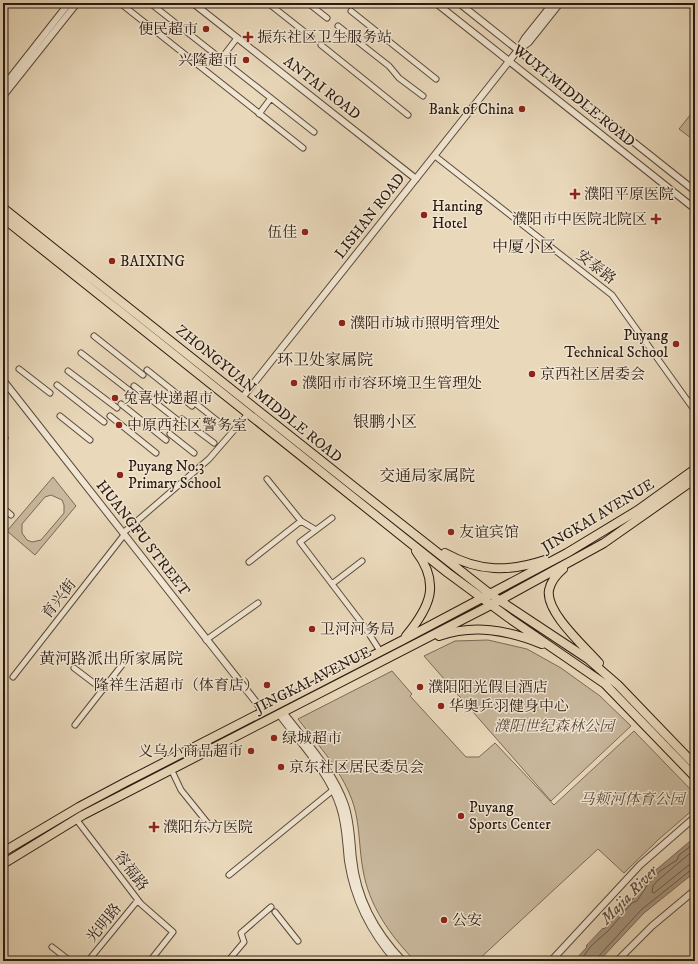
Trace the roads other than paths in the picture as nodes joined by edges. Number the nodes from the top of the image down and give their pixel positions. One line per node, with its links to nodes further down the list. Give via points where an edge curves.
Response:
1 (70, 3): 22 (street)
2 (77, 3): 23 (street)
3 (120, 3): 26 (street)
4 (150, 3): 19 (street)
5 (193, 3): 16 (street, ANTAI ROAD)
6 (268, 3): 15 (street)
7 (308, 3): 13 (street)
8 (436, 3): 20 (street, WUYI MIDDLE ROAD)
9 (459, 3): 18 (street, WUYI MIDDLE ROAD)
10 (553, 3): 18 (street, LISHAN ROAD)
11 (560, 3): 18 (street, LISHAN ROAD, via 529,42)
12 (351, 10): 21 (street)
13 (327, 18)
14 (338, 26): 24 (street)
15 (311, 37)
16 (237, 38): 19 (street); 31 (street, ANTAI ROAD)
17 (321, 45): 27 (street)
18 (518, 50): 20 (street, LISHAN ROAD); 32 (street, WUYI MIDDLE ROAD)
19 (221, 59): 25 (street)
20 (510, 61): 30 (street, LISHAN ROAD); 34 (street, WUYI MIDDLE ROAD)
21 (436, 79)
22 (3, 87)
23 (3, 96)
24 (423, 96)
25 (271, 98): 26 (street); 28 (street)
26 (259, 114): 29 (street)
27 (408, 115)
28 (314, 132)
29 (303, 148)
30 (435, 156): 31 (street, LISHAN ROAD); 46 (street, 安泰路, via 612,295)
31 (416, 179): 45 (street, LISHAN ROAD)
32 (695, 191)
33 (3, 208): 45 (main road, ZHONGYUAN MIDDLE ROAD)
34 (695, 209)
35 (3, 218): 47 (main road, ZHONGYUAN MIDDLE ROAD)
36 (94, 336): 51 (street)
37 (81, 353): 43 (street)
38 (19, 369): 44 (street)
39 (68, 370): 54 (street)
40 (3, 380): 67 (street, HUANGFU STREET)
41 (57, 385): 50 (street)
42 (134, 386): 55 (street)
43 (130, 391)
44 (50, 393)
45 (242, 398): 65 (main road, ZHONGYUAN MIDDLE ROAD)
46 (695, 410)
47 (248, 414): 67 (street, 育兴街, via 208,459); 68 (main road, ZHONGYUAN MIDDLE ROAD)
48 (60, 416): 53 (street)
49 (110, 416): 56 (street)
50 (104, 422)
51 (225, 427)
52 (170, 434): 57 (street)
53 (90, 440)
54 (166, 440)
55 (214, 443)
56 (156, 453)
57 (194, 453)
58 (695, 469): 69 (main road, JINGKAI AVENUE, via 638,510)
59 (267, 479): 64 (street)
60 (694, 483): 70 (main road, JINGKAI AVENUE, via 619,534)
61 (3, 508): 62 (street)
62 (11, 515)
63 (332, 518): 66 (street)
64 (301, 521): 66 (street); 72 (street)
65 (407, 529): 69 (main road, via 446,554 479,567 515,567); 74 (main road, ZHONGYUAN MIDDLE ROAD)
66 (316, 530): 73 (street, via 300,542)
67 (124, 534): 79 (street, HUANGFU STREET); 86 (street, 育兴街)
68 (405, 538): 75 (main road, ZHONGYUAN MIDDLE ROAD); 80 (main road, via 426,567 431,592 422,617)
69 (567, 553): 74 (main road, JINGKAI AVENUE)
70 (584, 554): 76 (main road, JINGKAI AVENUE); 87 (main road, via 557,575 549,589 550,601 556,613)
71 (362, 561): 73 (street)
72 (249, 562)
73 (332, 584): 82 (street)
74 (490, 594): 75 (main road, JINGKAI AVENUE); 76 (main road, ZHONGYUAN MIDDLE ROAD)
75 (482, 598): 78 (main road, ZHONGYUAN MIDDLE ROAD); 80 (main road, JINGKAI AVENUE)
76 (500, 600): 78 (main road, JINGKAI AVENUE); 87 (main road, ZHONGYUAN MIDDLE ROAD, via 574,649)
77 (258, 603): 79 (street)
78 (491, 605): 81 (main road, JINGKAI AVENUE); 83 (main road, ZHONGYUAN MIDDLE ROAD)
79 (206, 640): 89 (street, HUANGFU STREET)
80 (403, 640): 82 (main road, JINGKAI AVENUE)
81 (413, 645): 83 (main road, via 450,632 477,629 515,634); 90 (main road, JINGKAI AVENUE)
82 (380, 651): 89 (main road, JINGKAI AVENUE)
83 (562, 653): 94 (main road, via 606,684)
84 (122, 665): 88 (street)
85 (74, 668): 88 (street)
86 (13, 677)
87 (611, 678): 92 (main road)
88 (102, 690): 91 (street)
89 (263, 711): 99 (main road, JINGKAI AVENUE, via 86,803)
90 (281, 713): 93 (main road, JINGKAI AVENUE); 95 (street); 113 (street, via 330,774 339,790 350,822 355,873 362,897 376,927)
91 (75, 725)
92 (695, 765)
93 (171, 769): 97 (main road, JINGKAI AVENUE); 98 (street, via 181,790)
94 (695, 777)
95 (334, 790): 101 (street); 112 (street, via 344,823 348,860 357,898 379,939)
96 (695, 817): 114 (street, via 640,865)
97 (76, 819): 100 (main road, JINGKAI AVENUE); 103 (street, 容福路)
98 (210, 826)
99 (3, 852)
100 (3, 864)
101 (229, 875)
102 (695, 890): 115 (street, via 652,926)
103 (138, 900): 109 (street, 光明路); 110 (street, 容福路, via 172,932)
104 (271, 907): 111 (street, via 244,929 241,933 244,942)
105 (275, 912): 106 (street)
106 (298, 941)
107 (52, 947): 108 (street)
108 (70, 961)
109 (88, 961)
110 (150, 961)
111 (228, 961)
112 (396, 961)
113 (403, 961)
114 (551, 961)
115 (617, 961)

